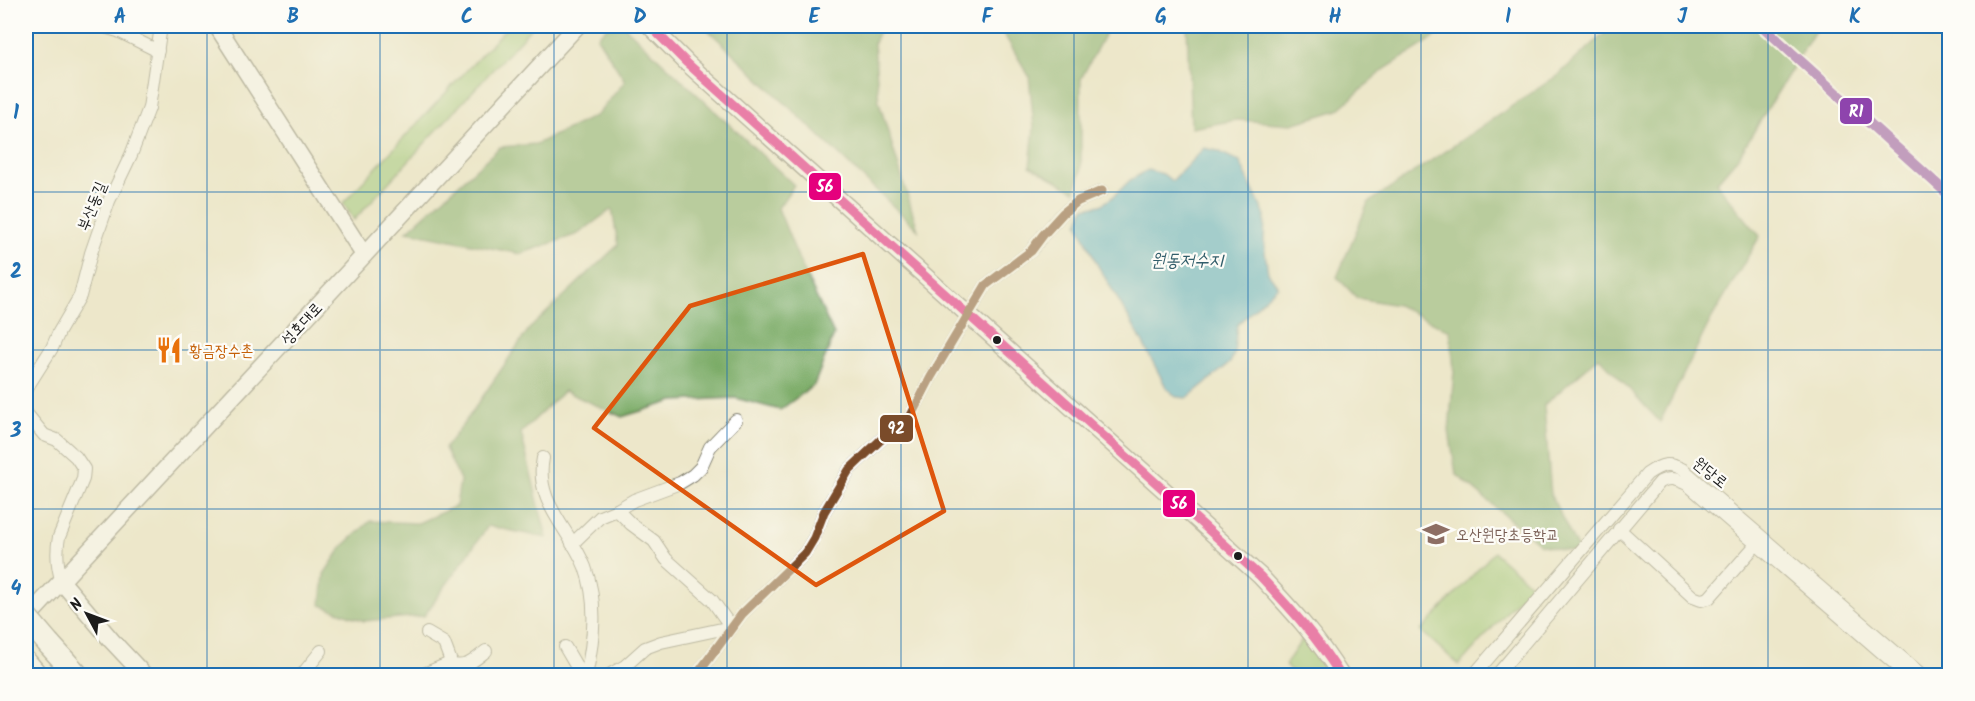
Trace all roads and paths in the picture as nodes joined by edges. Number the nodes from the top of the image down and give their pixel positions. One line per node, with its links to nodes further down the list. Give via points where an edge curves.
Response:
1 (101, 26): 7 (street)
2 (161, 26): 7 (street, 부산동길)
3 (216, 26): 10 (street)
4 (568, 26): 8 (street)
5 (577, 26): 8 (street, 성호대로)
6 (650, 26): 11 (street)
7 (158, 51): 12 (street, 부산동길, via 149,108 110,201 80,296)
8 (551, 53): 10 (street, 성호대로)
9 (1102, 191): 11 (street, via 1078,201 1063,213 1031,250 986,285)
10 (364, 255): 20 (street, 성호대로)
11 (967, 314): 22 (street, via 907,423 888,433 849,470 805,553); 35 (street, via 1260,576 1326,651)
12 (26, 388)
13 (26, 413): 20 (street, via 44,435 57,440 84,468 57,547)
14 (736, 420): 16 (street, via 710,447 693,475)
15 (543, 458): 19 (street, via 540,470 549,505)
16 (617, 510): 19 (street, via 600,517); 22 (street, via 712,600)
17 (1619, 529): 18 (street, 원당로, via 1660,482 1676,479); 18 (street, via 1701,600 1709,598); 37 (street, 원당로)
18 (1760, 541): 36 (street, 원당로, via 1684,470 1673,465 1657,468 1647,474); 38 (street, 원당로); 39 (street, 원당로)
19 (572, 544): 32 (street, via 590,585 594,624)
20 (62, 582): 21 (street, 성호대로); 29 (street)
21 (26, 618): 28 (highway, bridge)
22 (731, 627): 33 (street, via 645,648 625,666); 34 (street)
23 (427, 633): 27 (street, via 444,643)
24 (565, 647): 32 (street)
25 (321, 651): 30 (street)
26 (486, 651): 27 (street, via 467,665)
27 (448, 664): 31 (street)
28 (78, 675)
29 (145, 675)
30 (301, 675)
31 (419, 675)
32 (584, 675)
33 (607, 675)
34 (696, 675)
35 (1341, 675)
36 (1473, 675)
37 (1496, 675)
38 (1909, 675)
39 (1923, 675)

